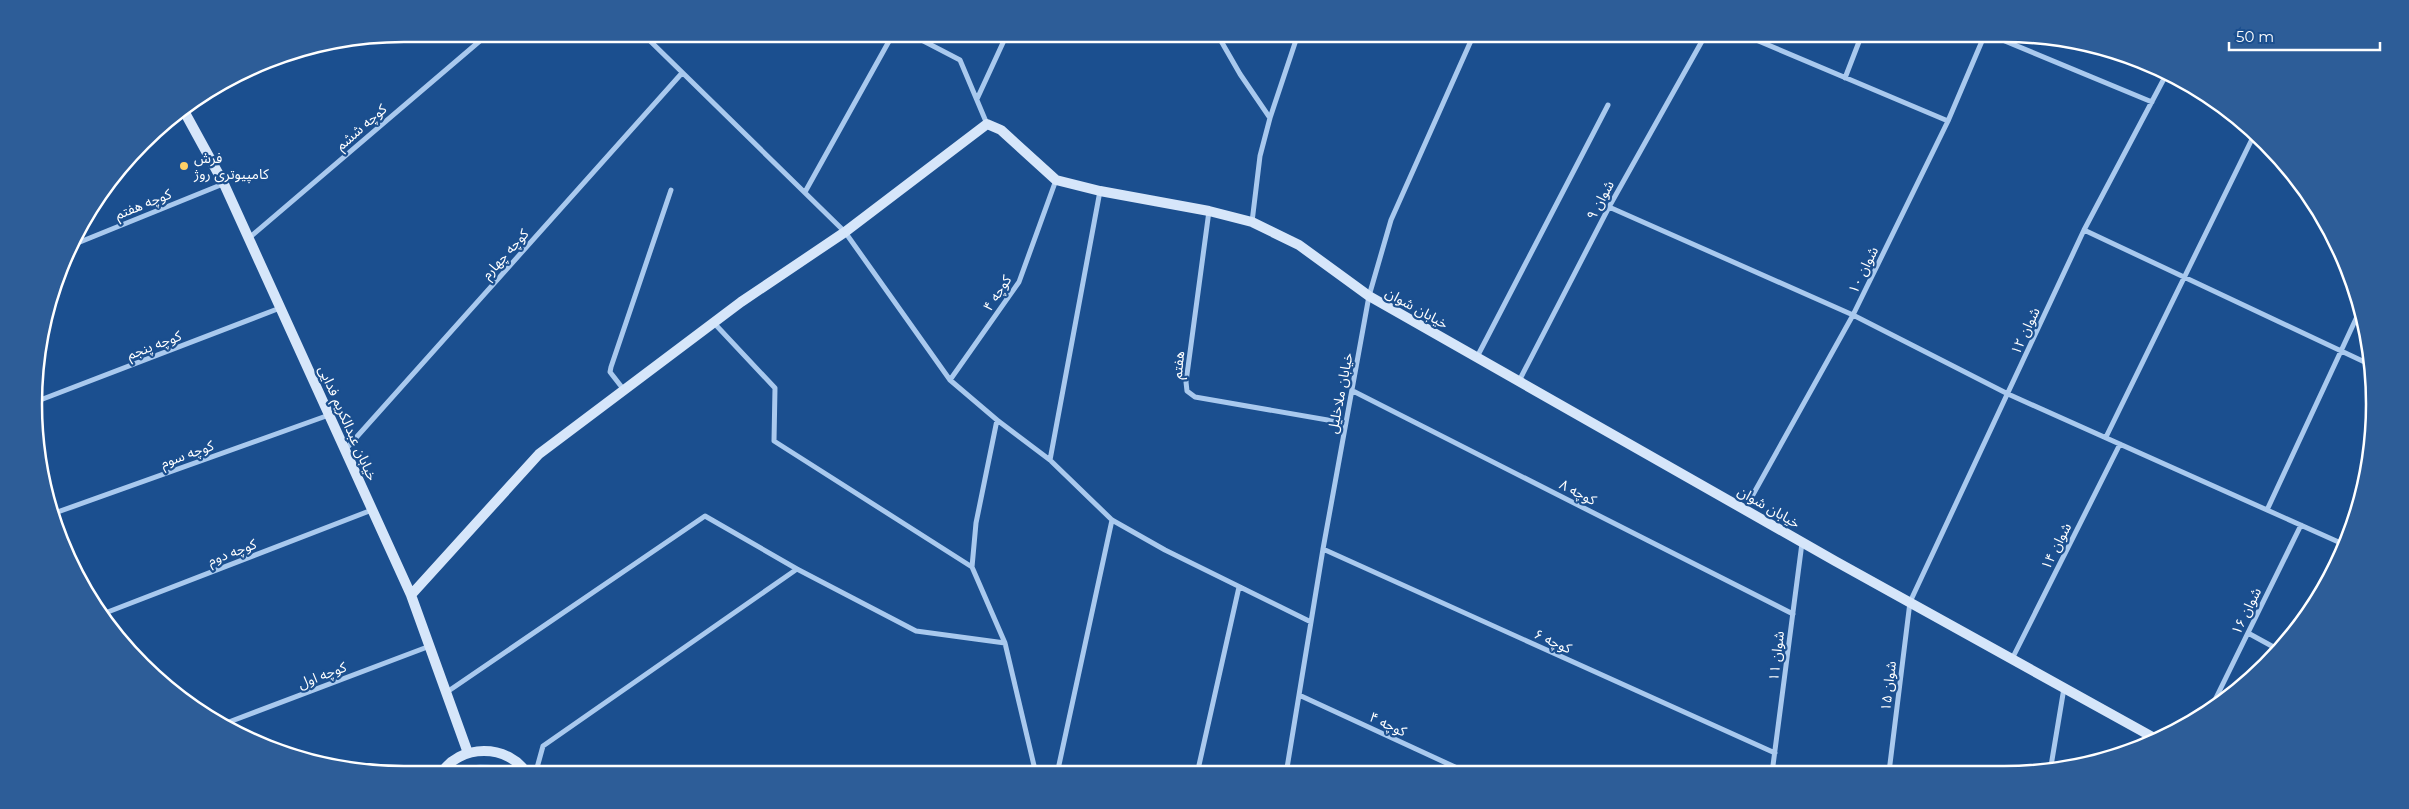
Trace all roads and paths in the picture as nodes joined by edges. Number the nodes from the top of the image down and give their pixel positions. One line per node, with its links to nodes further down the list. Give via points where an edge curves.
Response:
1 (479, 42): 35 (street, کوچه ششم)
2 (652, 42): 14 (street)
3 (889, 42): 28 (street)
4 (925, 42): 17 (street, via 960,60)
5 (1003, 42): 17 (street)
6 (1222, 42): 21 (street)
7 (1295, 42): 21 (street)
8 (1470, 42): 38 (street, خیابان ملاخلیل, via 1390,220)
9 (1702, 42): 30 (street, شوان ۹)
10 (1761, 42): 15 (street)
11 (1859, 42): 15 (street)
12 (1983, 42): 22 (street, شوان ۱۰)
13 (2007, 42): 18 (street)
14 (682, 73): 28 (street); 57 (street, کوچه چهارم)
15 (1845, 78): 22 (street)
16 (2164, 79): 18 (street, شوان ۱۲)
17 (977, 99): 23 (street)
18 (2152, 102): 33 (street, شوان ۱۲)
19 (1608, 105): 44 (street)
20 (186, 115): 26 (street, خیابان عبدالکریم فدایی)
21 (1270, 118): 32 (street, via 1260,156)
22 (1948, 122): 40 (street, شوان ۱۰)
23 (988, 124): 25 (street, via 1001,130); 34 (street)
24 (2251, 140): 37 (street)
25 (1056, 180): 29 (street, خیابان شوان); 46 (street, کوچه ۴, via 1019,282)
26 (224, 184): 35 (street, خیابان عبدالکریم فدایی); 36 (street, کوچه هفتم)
27 (670, 190): 48 (street, via 610,367 610,372)
28 (805, 192): 34 (street)
29 (1100, 192): 31 (street, خیابان شوان); 58 (street)
30 (1609, 207): 40 (street); 47 (street, شوان ۹)
31 (1209, 211): 32 (street, خیابان شوان); 54 (street, هفتم, via 1187,391 1195,397)
32 (1252, 222): 38 (street, خیابان شوان, via 1299,245)
33 (2084, 230): 37 (street); 50 (street, شوان ۱۲)
34 (845, 232): 42 (street); 46 (street)
35 (249, 238): 39 (street, خیابان عبدالکریم فدایی)
36 (81, 241)
37 (2184, 277): 43 (street); 55 (street)
38 (1369, 296): 44 (street, خیابان شوان); 49 (street, خیابان ملاخلیل)
39 (280, 308): 51 (street, کوچه پنجم); 52 (street, خیابان عبدالکریم فدایی)
40 (1853, 315): 50 (street); 59 (street, شوان ۱۰)
41 (2356, 319): 43 (street)
42 (713, 322): 48 (street); 68 (street, via 775,388 774,441)
43 (2341, 350): 45 (street); 61 (street)
44 (1476, 357): 47 (street, خیابان شوان)
45 (2364, 361)
46 (950, 380): 53 (street)
47 (1519, 381): 59 (street, خیابان شوان)
48 (624, 390): 71 (street, via 539,454)
49 (1353, 391): 54 (street, خیابان ملاخلیل); 74 (street, کوچه ۸)
50 (2008, 394): 55 (street); 72 (street, شوان ۱۲)
51 (42, 399)
52 (329, 415): 57 (street, خیابان عبدالکریم فدایی); 62 (street, کوچه سوم)
53 (997, 420): 58 (street); 68 (street, via 976,523)
54 (1345, 423): 67 (street, خیابان ملاخلیل)
55 (2106, 438): 56 (street)
56 (2120, 444): 61 (street); 80 (street, شوان ۱۴)
57 (345, 450): 60 (street, خیابان عبدالکریم فدایی)
58 (1050, 460): 63 (street)
59 (1744, 509): 65 (street, خیابان شوان)
60 (372, 510): 71 (street, خیابان عبدالکریم فدایی); 73 (street, کوچه دوم)
61 (2267, 510): 64 (street)
62 (59, 511)
63 (1112, 520): 70 (street); 94 (street)
64 (2301, 525): 66 (street); 76 (street, شوان ۱۶)
65 (1802, 542): 72 (street, خیابان شوان); 74 (street, شوان ۱۱)
66 (2339, 542)
67 (1323, 549): 75 (street, خیابان ملاخلیل); 88 (street, کوچه ۶)
68 (972, 567): 77 (street)
69 (798, 569): 77 (street, via 916,631); 82 (street, via 705,516); 92 (street, via 543,746)
70 (1239, 587): 75 (street); 95 (street)
71 (411, 595): 78 (street, خیابان عبدالکریم فدایی)
72 (1910, 602): 80 (street, خیابان شوان); 99 (street, شوان ۱۵)
73 (108, 611)
74 (1793, 614): 88 (street, شوان ۱۱)
75 (1311, 622): 83 (street, خیابان ملاخلیل)
76 (2248, 633): 79 (street); 84 (street, شوان ۱۶)
77 (1005, 643): 93 (street)
78 (431, 646): 82 (street, خیابان عبدالکریم فدایی); 85 (street, کوچه اول)
79 (2273, 647)
80 (2012, 659): 81 (street, خیابان شوان)
81 (2064, 688): 86 (street, خیابان شوان); 89 (street)
82 (447, 692): 87 (street, خیابان عبدالکریم فدایی)
83 (1299, 695): 96 (street, خیابان ملاخلیل); 97 (street, کوچه ۴)
84 (2216, 698)
85 (230, 722)
86 (2150, 736)
87 (468, 753): 90 (street); 91 (street, via 492,751 510,757)
88 (1775, 753): 98 (street, شوان ۱۱)
89 (2051, 763)
90 (447, 766)
91 (521, 766)
92 (537, 766)
93 (1034, 766)
94 (1059, 766)
95 (1199, 766)
96 (1287, 766)
97 (1453, 766)
98 (1773, 766)
99 (1890, 766)

